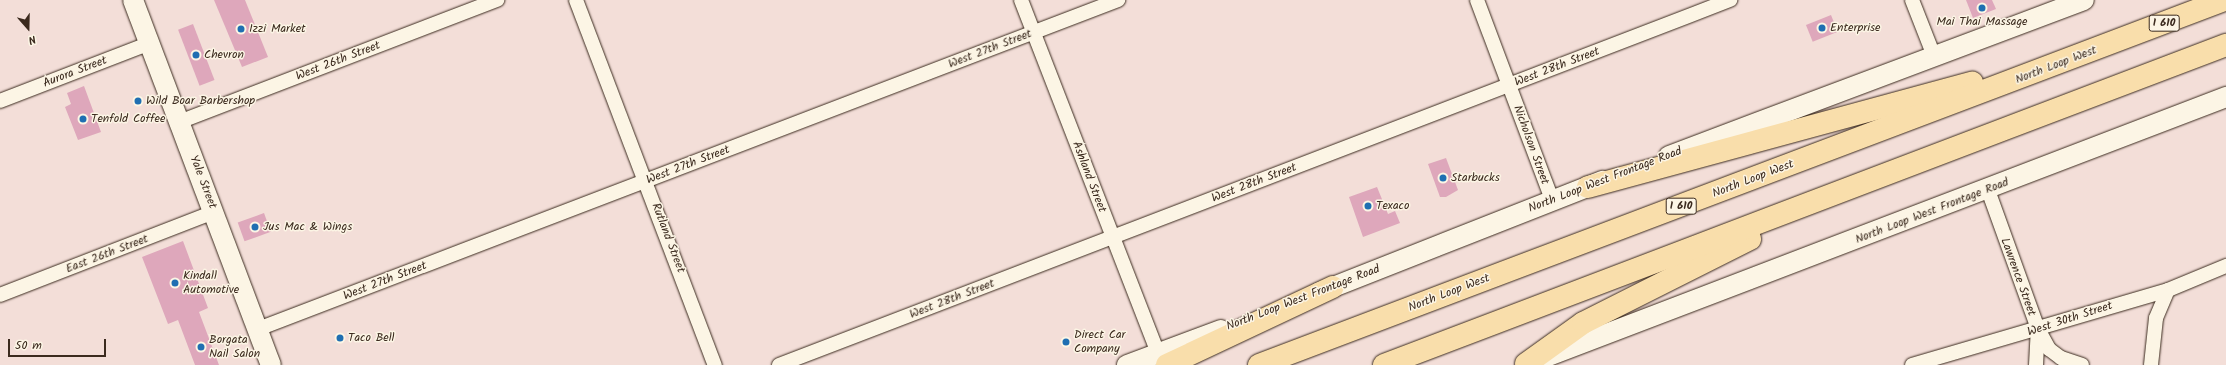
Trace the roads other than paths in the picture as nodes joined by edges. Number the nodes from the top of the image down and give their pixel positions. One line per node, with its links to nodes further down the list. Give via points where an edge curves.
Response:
1 (133, 0): 12 (main road, Yale Street)
2 (497, 0): 19 (street, West 26th Street)
3 (576, 0): 20 (street, Rutland Street)
4 (1021, 0): 11 (street, Ashland Street)
5 (1118, 0): 11 (street, West 27th Street)
6 (1477, 0): 16 (street, Nicholson Street)
7 (1730, 0): 16 (street, West 28th Street)
8 (1912, 0): 15 (street)
9 (2084, 0): 15 (main road, North Loop West Frontage Road)
10 (2224, 0): 14 (highway, North Loop West / I 610)
11 (1034, 32): 20 (street, West 27th Street); 26 (street, Ashland Street)
12 (150, 43): 18 (street, Aurora Street); 19 (main road, Yale Street)
13 (2226, 45): 21 (highway)
14 (2104, 46): 22 (highway); 38 (highway, North Loop West / I 610)
15 (1934, 56): 22 (main road, North Loop West Frontage Road)
16 (1509, 85): 24 (street, Nicholson Street); 26 (street, West 28th Street)
17 (2226, 97): 23 (main road, North Loop West Frontage Road)
18 (0, 101)
19 (179, 122): 25 (main road, Yale Street)
20 (646, 181): 31 (street, West 27th Street); 35 (street, Rutland Street)
21 (1855, 186): 39 (highway); 40 (highway, via 1583,324)
22 (1588, 187): 24 (main road, North Loop West Frontage Road)
23 (1988, 190): 32 (street, Lawrence Street); 40 (main road, North Loop West Frontage Road)
24 (1552, 200): 28 (main road, North Loop West Frontage Road)
25 (214, 212): 30 (street, East 26th Street); 31 (main road, Yale Street)
26 (1112, 237): 33 (street, Ashland Street); 36 (street, West 28th Street)
27 (2226, 266): 29 (street, West 30th Street)
28 (1333, 287): 33 (highway)
29 (2168, 290): 32 (street, West 30th Street); 44 (street, via 2156,318)
30 (0, 295)
31 (258, 329): 34 (main road, Yale Street)
32 (2038, 329): 41 (street, West 30th Street); 42 (street); 43 (street, Lawrence Street, via 2049,349)
33 (1163, 359): 37 (main road)
34 (271, 365)
35 (715, 365)
36 (779, 365)
37 (1127, 365)
38 (1258, 365)
39 (1384, 365)
40 (1526, 365)
41 (1912, 365)
42 (2036, 365)
43 (2082, 365)
44 (2151, 365)

